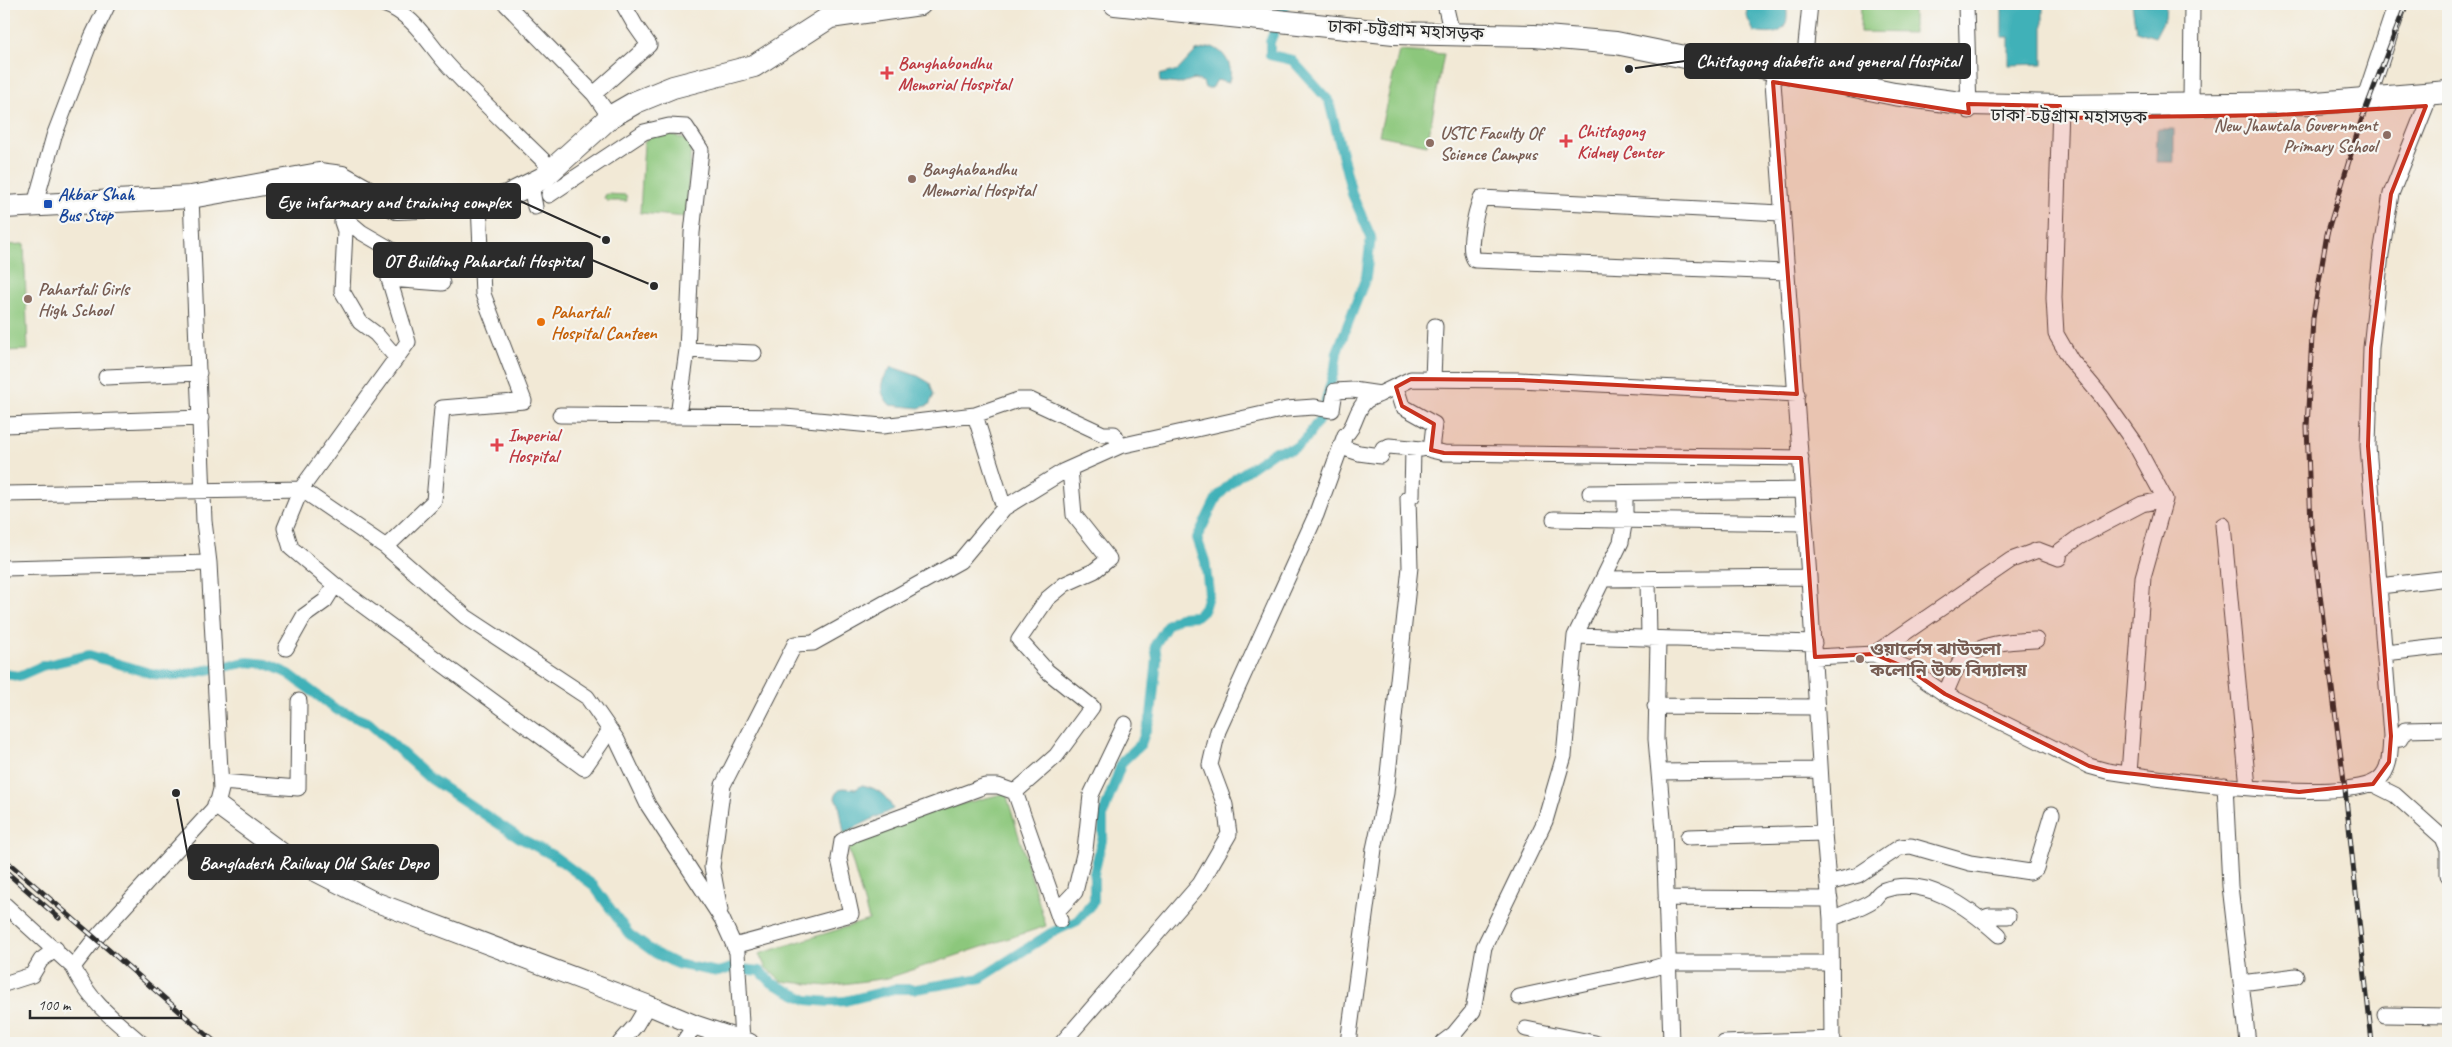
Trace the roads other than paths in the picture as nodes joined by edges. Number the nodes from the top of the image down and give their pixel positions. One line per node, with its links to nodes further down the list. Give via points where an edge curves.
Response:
1 (108, 4): 29 (street, via 54,136)
2 (383, 4): 26 (street, via 398,9 411,19 446,63)
3 (506, 4): 18 (street)
4 (623, 4): 18 (street, via 649,45)
5 (920, 4): 25 (highway, via 830,18 754,66 655,93)
6 (1115, 4): 12 (highway, ঢাকা-চট্টগ্রাম মহাসড়ক)
7 (1445, 4): 13 (street)
8 (1810, 4): 15 (street)
9 (1966, 4): 23 (street)
10 (2192, 4): 21 (street)
11 (2398, 4): 19 (main road)
12 (1270, 16): 13 (highway, ঢাকা-চট্টগ্রাম মহাসড়ক, via 1394,33)
13 (1452, 34): 14 (highway, ঢাকা-চট্টগ্রাম মহাসড়ক, via 1580,39)
14 (1696, 59): 15 (highway, ঢাকা-চট্টগ্রাম মহাসড়ক, via 1728,60); 16 (highway, ঢাকা-চট্টগ্রাম মহাসড়ক, via 1721,71)
15 (1803, 75): 23 (highway, ঢাকা-চট্টগ্রাম মহাসড়ক)
16 (1774, 82): 23 (highway, ঢাকা-চট্টগ্রাম মহাসড়ক, via 1933,110); 33 (street)
17 (2448, 92): 19 (highway, ঢাকা-চট্টগ্রাম মহাসড়ক)
18 (594, 94): 25 (street)
19 (2366, 100): 21 (highway, ঢাকা-চট্টগ্রাম মহাসড়ক)
20 (2448, 103): 22 (highway, ঢাকা-চট্টগ্রাম মহাসড়ক)
21 (2191, 104): 24 (highway, ঢাকা-চট্টগ্রাম মহাসড়ক)
22 (2426, 106): 24 (highway, ঢাকা-চট্টগ্রাম মহাসড়ক, via 2285,115); 76 (street, via 2391,194 2371,348 2368,446)
23 (1969, 108): 24 (highway, ঢাকা-চট্টগ্রাম মহাসড়ক, via 2012,117)
24 (2060, 112): 62 (street, via 2054,298 2056,334 2071,360 2135,444)
25 (610, 116): 26 (highway)
26 (552, 169): 27 (highway)
27 (540, 190): 30 (highway); 32 (street); 36 (street, via 644,132 669,126 686,127 701,150 692,233)
28 (191, 197): 29 (highway); 30 (highway, via 320,174 342,178 397,208); 39 (street)
29 (35, 204): 31 (highway)
30 (479, 204): 68 (street, via 482,294 524,402 442,408 434,501)
31 (4, 207)
32 (535, 207)
33 (1781, 213): 34 (street); 34 (street, via 1481,198 1470,251 1475,260)
34 (1786, 272): 44 (street)
35 (1435, 326): 41 (street)
36 (687, 350): 37 (street); 46 (street)
37 (754, 353)
38 (395, 356): 38 (street, via 408,342 388,280 442,283 417,259 404,257 348,221 342,222 342,290 360,322 376,334); 56 (street)
39 (199, 373): 40 (street); 48 (street)
40 (106, 377)
41 (1433, 379): 42 (street, via 1411,379); 44 (street, via 1519,380)
42 (1396, 387): 43 (street); 53 (street, via 1402,406 1434,424)
43 (1380, 394): 50 (street, via 1335,391 1332,410 1314,407 1286,410); 51 (street, via 1366,402 1357,413)
44 (1796, 394): 54 (street)
45 (560, 415): 46 (street)
46 (678, 416): 47 (street, via 785,417 882,426)
47 (975, 416): 50 (street, via 1018,400 1030,400 1103,434 1114,434); 63 (street)
48 (201, 418): 49 (street); 57 (street)
49 (4, 425)
50 (1120, 446): 55 (street)
51 (1342, 447): 52 (street, via 1381,456 1386,447); 135 (street, via 1308,533 1218,730 1210,766 1225,805 1229,834 1200,884)
52 (1413, 448): 53 (street); 136 (street, via 1412,496 1406,504 1410,567 1386,793 1374,849)
53 (1431, 450): 54 (street, via 1458,454)
54 (1801, 458): 58 (street)
55 (1070, 470): 63 (street); 100 (street, via 1074,515 1108,559 1047,599 1019,640 1047,671 1092,707 1056,756)
56 (301, 489): 57 (street); 68 (street); 75 (street, via 285,528 292,548)
57 (204, 490): 61 (street); 69 (street)
58 (1803, 490): 60 (street); 66 (street)
59 (1590, 493): 60 (street)
60 (1625, 493): 65 (street)
61 (4, 494)
62 (2165, 499): 84 (street, via 2142,504 2080,537 2060,551 2059,558 2038,550 2012,560); 95 (street, via 2143,577)
63 (1004, 508): 112 (street, via 960,561 813,643 795,644 723,785 712,867)
64 (1554, 519): 65 (street)
65 (1625, 519): 66 (street); 74 (street, via 1621,542)
66 (1805, 522): 71 (street)
67 (2222, 525): 99 (street)
68 (386, 547): 91 (street, via 466,617 587,698)
69 (209, 563): 70 (street); 96 (street)
70 (4, 568)
71 (1809, 577): 73 (street); 82 (street)
72 (2448, 578): 76 (street)
73 (1648, 579): 74 (street); 78 (street)
74 (1604, 580): 77 (street)
75 (335, 585): 81 (street, via 325,601 304,616); 91 (street, via 584,768)
76 (2380, 586): 83 (street)
77 (1576, 636): 78 (street); 137 (street, via 1564,756 1545,821 1484,948 1473,1011)
78 (1653, 640): 82 (street); 87 (street)
79 (2036, 640): 85 (street, via 2009,641 1985,647 1962,661)
80 (2448, 646): 83 (street)
81 (286, 648)
82 (1814, 650): 84 (street); 88 (street)
83 (2385, 653): 92 (street)
84 (1874, 654): 85 (street, via 1907,668)
85 (1945, 694): 95 (street, via 2089,766)
86 (299, 702): 96 (street, via 298,788)
87 (1655, 706): 88 (street); 94 (street)
88 (1816, 706): 93 (street)
89 (1125, 724): 100 (street, via 1091,795 1085,850 1075,892 1059,915)
90 (2448, 729): 92 (street, via 2405,730 2400,734 2400,740)
91 (610, 730): 112 (street, via 648,805)
92 (2390, 740): 97 (street, via 2389,762 2384,774)
93 (1820, 770): 94 (street); 103 (street)
94 (1659, 772): 108 (street)
95 (2129, 774): 98 (street)
96 (221, 782): 101 (street)
97 (2373, 784): 99 (street, via 2299,792); 105 (street, via 2395,795 2443,838)
98 (2225, 785): 99 (street); 123 (street, via 2230,886)
99 (2248, 787)
100 (1015, 792): 117 (street, via 986,786 854,834 842,841 839,859 852,914)
101 (217, 805): 120 (street); 125 (main road, via 289,858 373,901)
102 (2052, 814): 107 (street, via 2036,868 2030,872 1970,863 1911,846 1900,847 1858,874)
103 (1824, 833): 104 (street); 107 (street)
104 (1688, 837)
105 (2448, 847): 106 (street)
106 (2448, 875)
107 (1828, 883): 109 (street)
108 (1666, 898): 109 (street); 118 (street)
109 (1830, 899): 113 (street)
110 (4, 904): 116 (street)
111 (2008, 916): 114 (street)
112 (722, 919): 117 (street)
113 (1831, 919): 114 (street, via 1874,900 1883,890 1909,886 1929,889); 119 (street)
114 (1981, 919): 115 (street)
115 (1999, 935)
116 (56, 949): 120 (street); 122 (street, via 41,960 32,975)
117 (736, 949): 131 (street)
118 (1670, 963): 119 (street); 124 (street); 139 (street)
119 (1832, 963): 130 (street)
120 (73, 967): 132 (street, via 83,987 100,1007)
121 (2296, 976): 123 (street)
122 (4, 984)
123 (2241, 984): 141 (street)
124 (1519, 997)
125 (648, 1005): 128 (main road); 133 (street)
126 (2386, 1015): 127 (street)
127 (2448, 1016)
128 (695, 1025): 131 (main road); 134 (street)
129 (1526, 1029): 138 (street)
130 (1833, 1041): 140 (street)
131 (746, 1042)
132 (141, 1043)
133 (620, 1043)
134 (683, 1043)
135 (1062, 1043)
136 (1348, 1043)
137 (1442, 1043)
138 (1595, 1043)
139 (1671, 1043)
140 (1724, 1043)
141 (2248, 1043)

